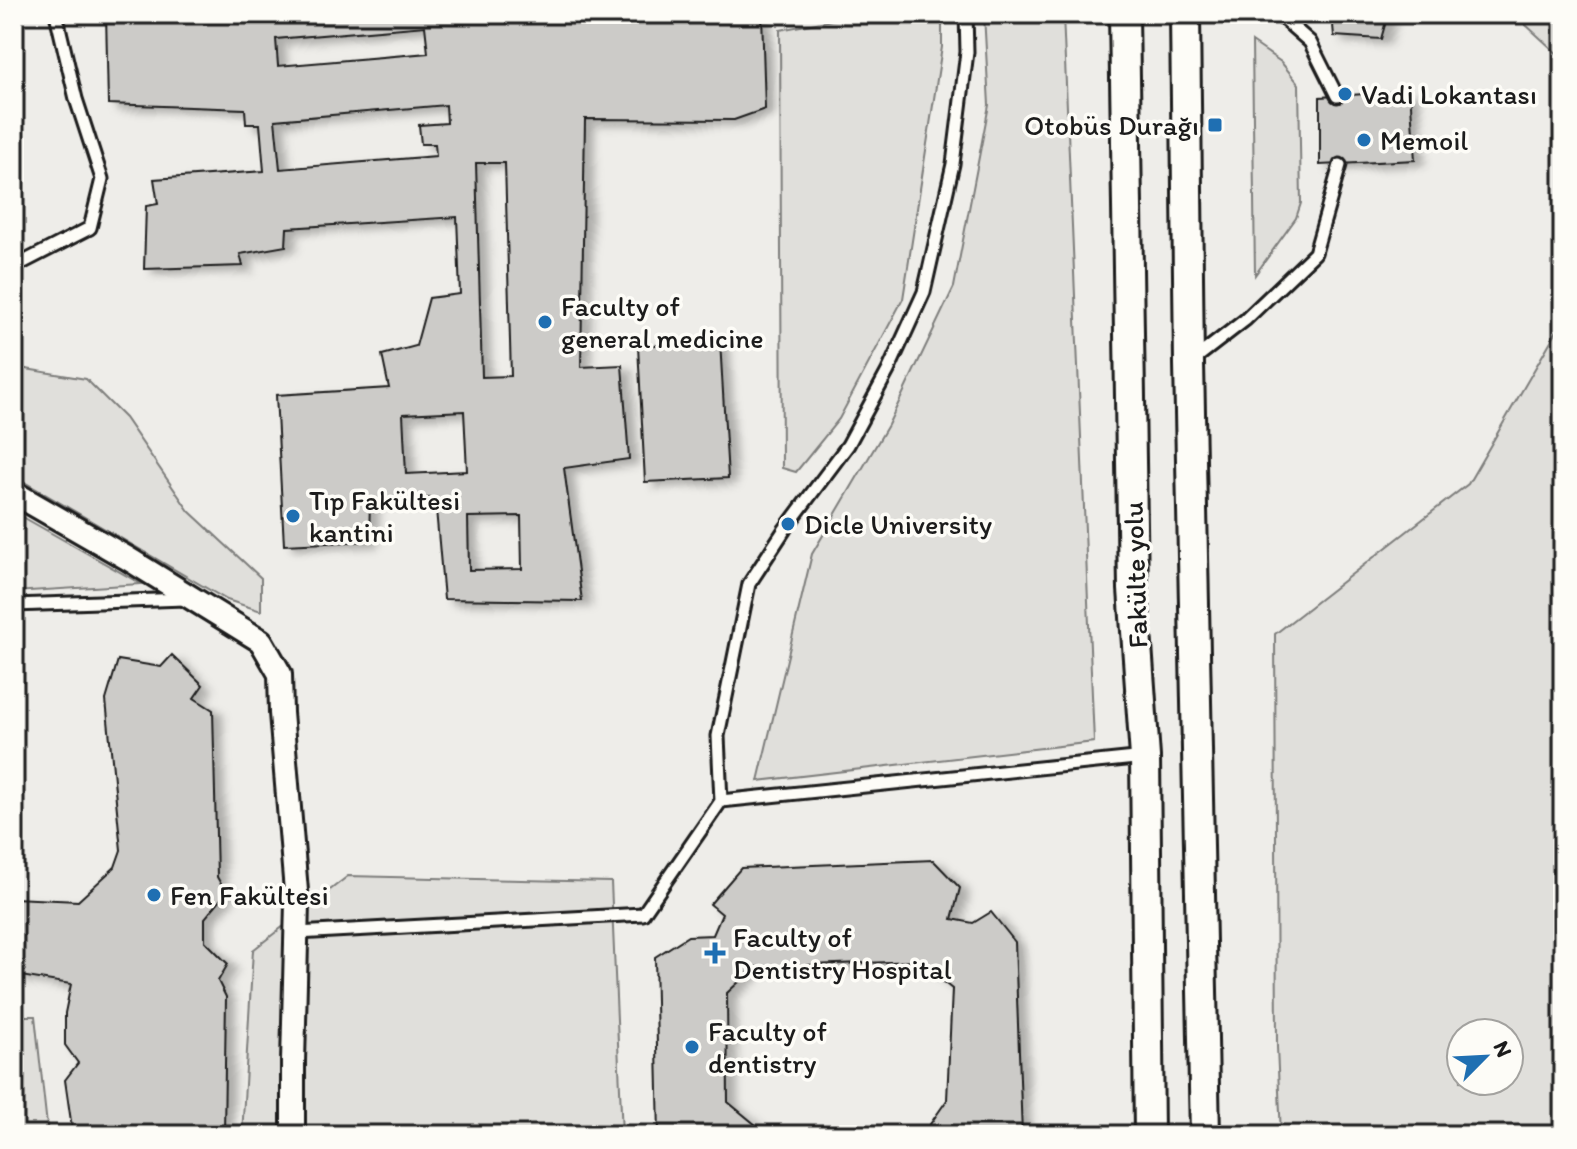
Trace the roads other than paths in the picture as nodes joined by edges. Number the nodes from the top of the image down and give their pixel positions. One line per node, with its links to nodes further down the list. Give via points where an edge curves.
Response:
1 (56, 14): 8 (lane, via 102,179 90,228)
2 (966, 14): 14 (lane, via 967,52 953,164 924,292 848,445 749,584 718,736)
3 (1124, 14): 13 (street, Fakülte yolu, via 1133,589)
4 (1185, 14): 9 (street, Fakülte yolu)
5 (1278, 14): 6 (lane, via 1310,42)
6 (1337, 96)
7 (1340, 165): 9 (lane, via 1315,253 1245,320)
8 (14, 267)
9 (1189, 364): 18 (street, Fakülte yolu)
10 (14, 493): 11 (street)
11 (193, 599): 12 (lane); 15 (street, via 261,641 280,674)
12 (14, 605)
13 (1145, 757): 14 (lane); 17 (street, Fakülte yolu)
14 (721, 801): 15 (lane, via 643,914)
15 (297, 933): 16 (street)
16 (293, 1135)
17 (1149, 1135)
18 (1205, 1135)

